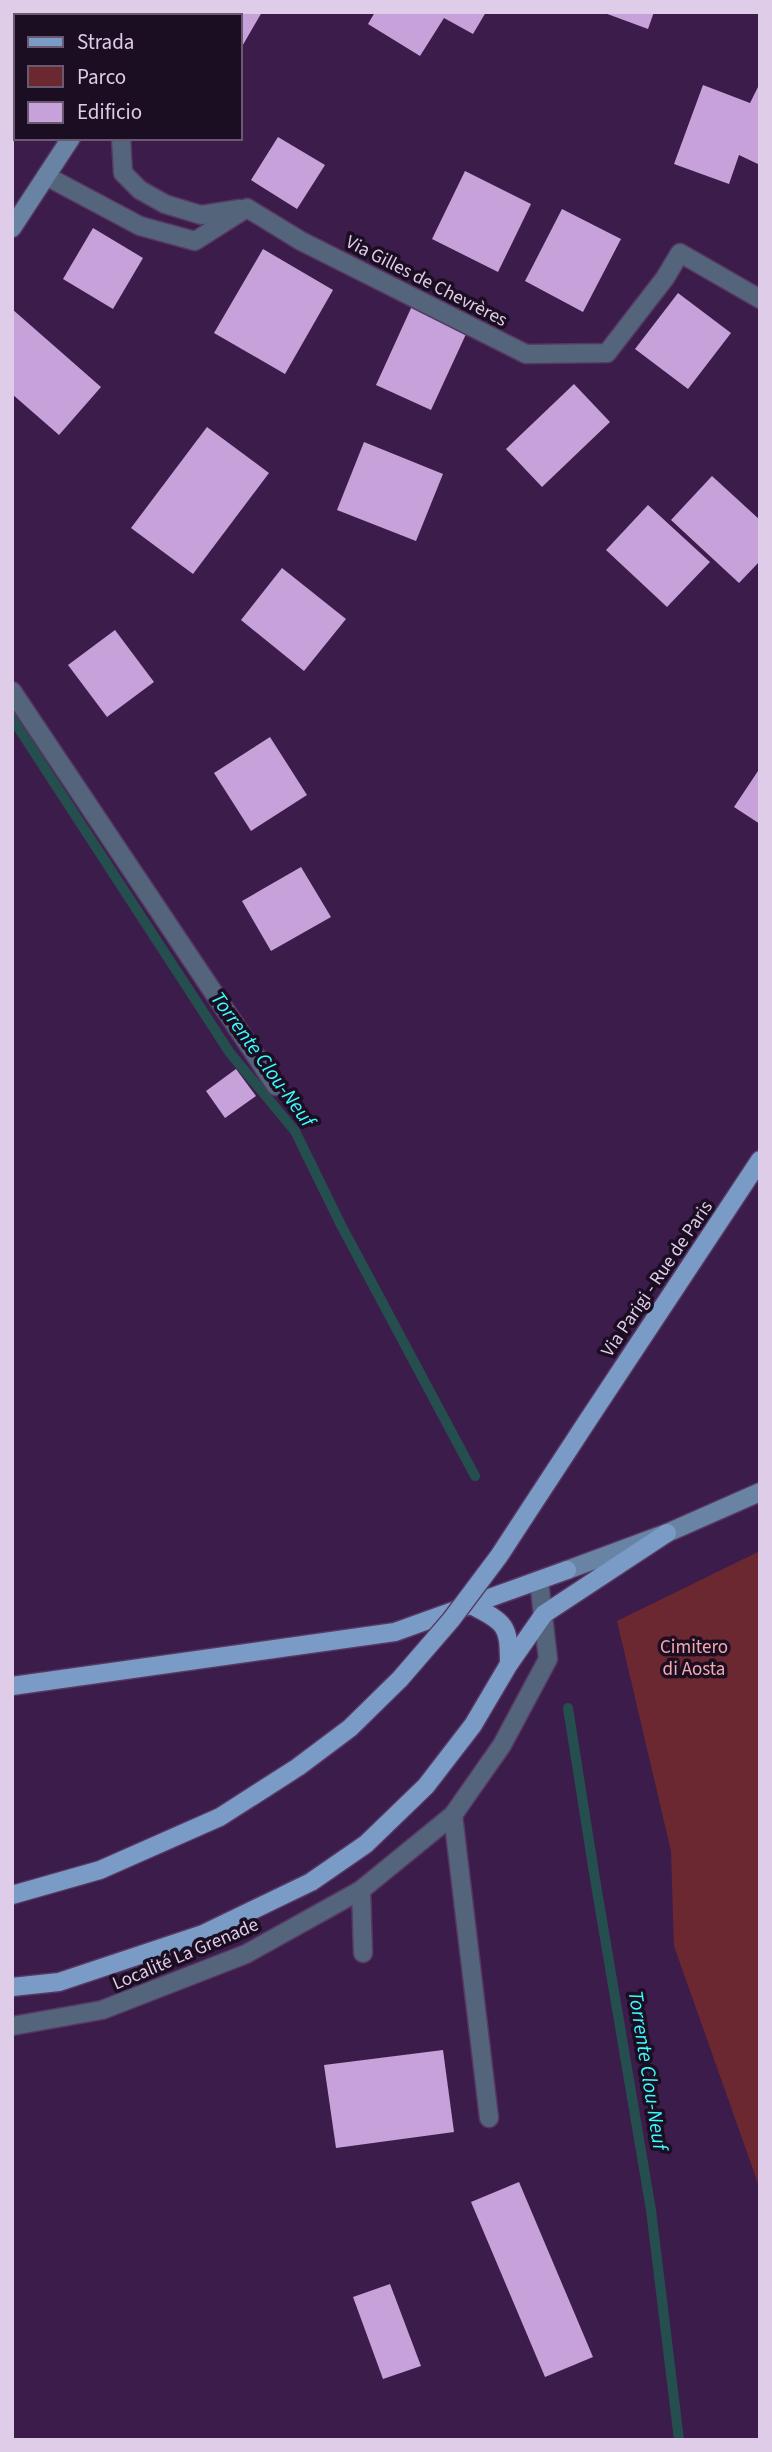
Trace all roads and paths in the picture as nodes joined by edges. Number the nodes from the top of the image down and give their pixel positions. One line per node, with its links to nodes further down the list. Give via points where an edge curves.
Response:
1 (70, 140): 3 (street)
2 (121, 140): 4 (street, via 124,173 140,190 201,215)
3 (46, 176): 4 (street, via 140,226 195,241); 5 (street)
4 (247, 208): 6 (street, Via Gilles de Chevrères, via 301,241 526,354 607,353 680,253)
5 (12, 229)
6 (760, 299)
7 (12, 691): 8 (street)
8 (275, 1086)
9 (760, 1160): 20 (main road, Via Parigi - Rue de Paris, bridge, via 499,1556 400,1679 350,1728 220,1817 100,1870)
10 (760, 1492): 11 (street)
11 (667, 1533): 12 (street); 15 (main road)
12 (568, 1570): 13 (main road)
13 (539, 1581): 14 (main road); 15 (street, Localité La Grenade)
14 (471, 1605): 16 (main road, via 498,1619 509,1636); 17 (main road, via 395,1632)
15 (544, 1614): 16 (main road); 18 (street, Localité La Grenade, via 548,1659 502,1745)
16 (509, 1664): 22 (main road, via 473,1725 426,1786 366,1844 311,1882 203,1934 59,1982)
17 (12, 1686)
18 (453, 1815): 19 (street, Localité La Grenade); 24 (street)
19 (361, 1890): 21 (street); 23 (street, Localité La Grenade, via 246,1954 102,2010)
20 (12, 1895)
21 (363, 1953)
22 (12, 1987)
23 (12, 2026)
24 (489, 2118)

